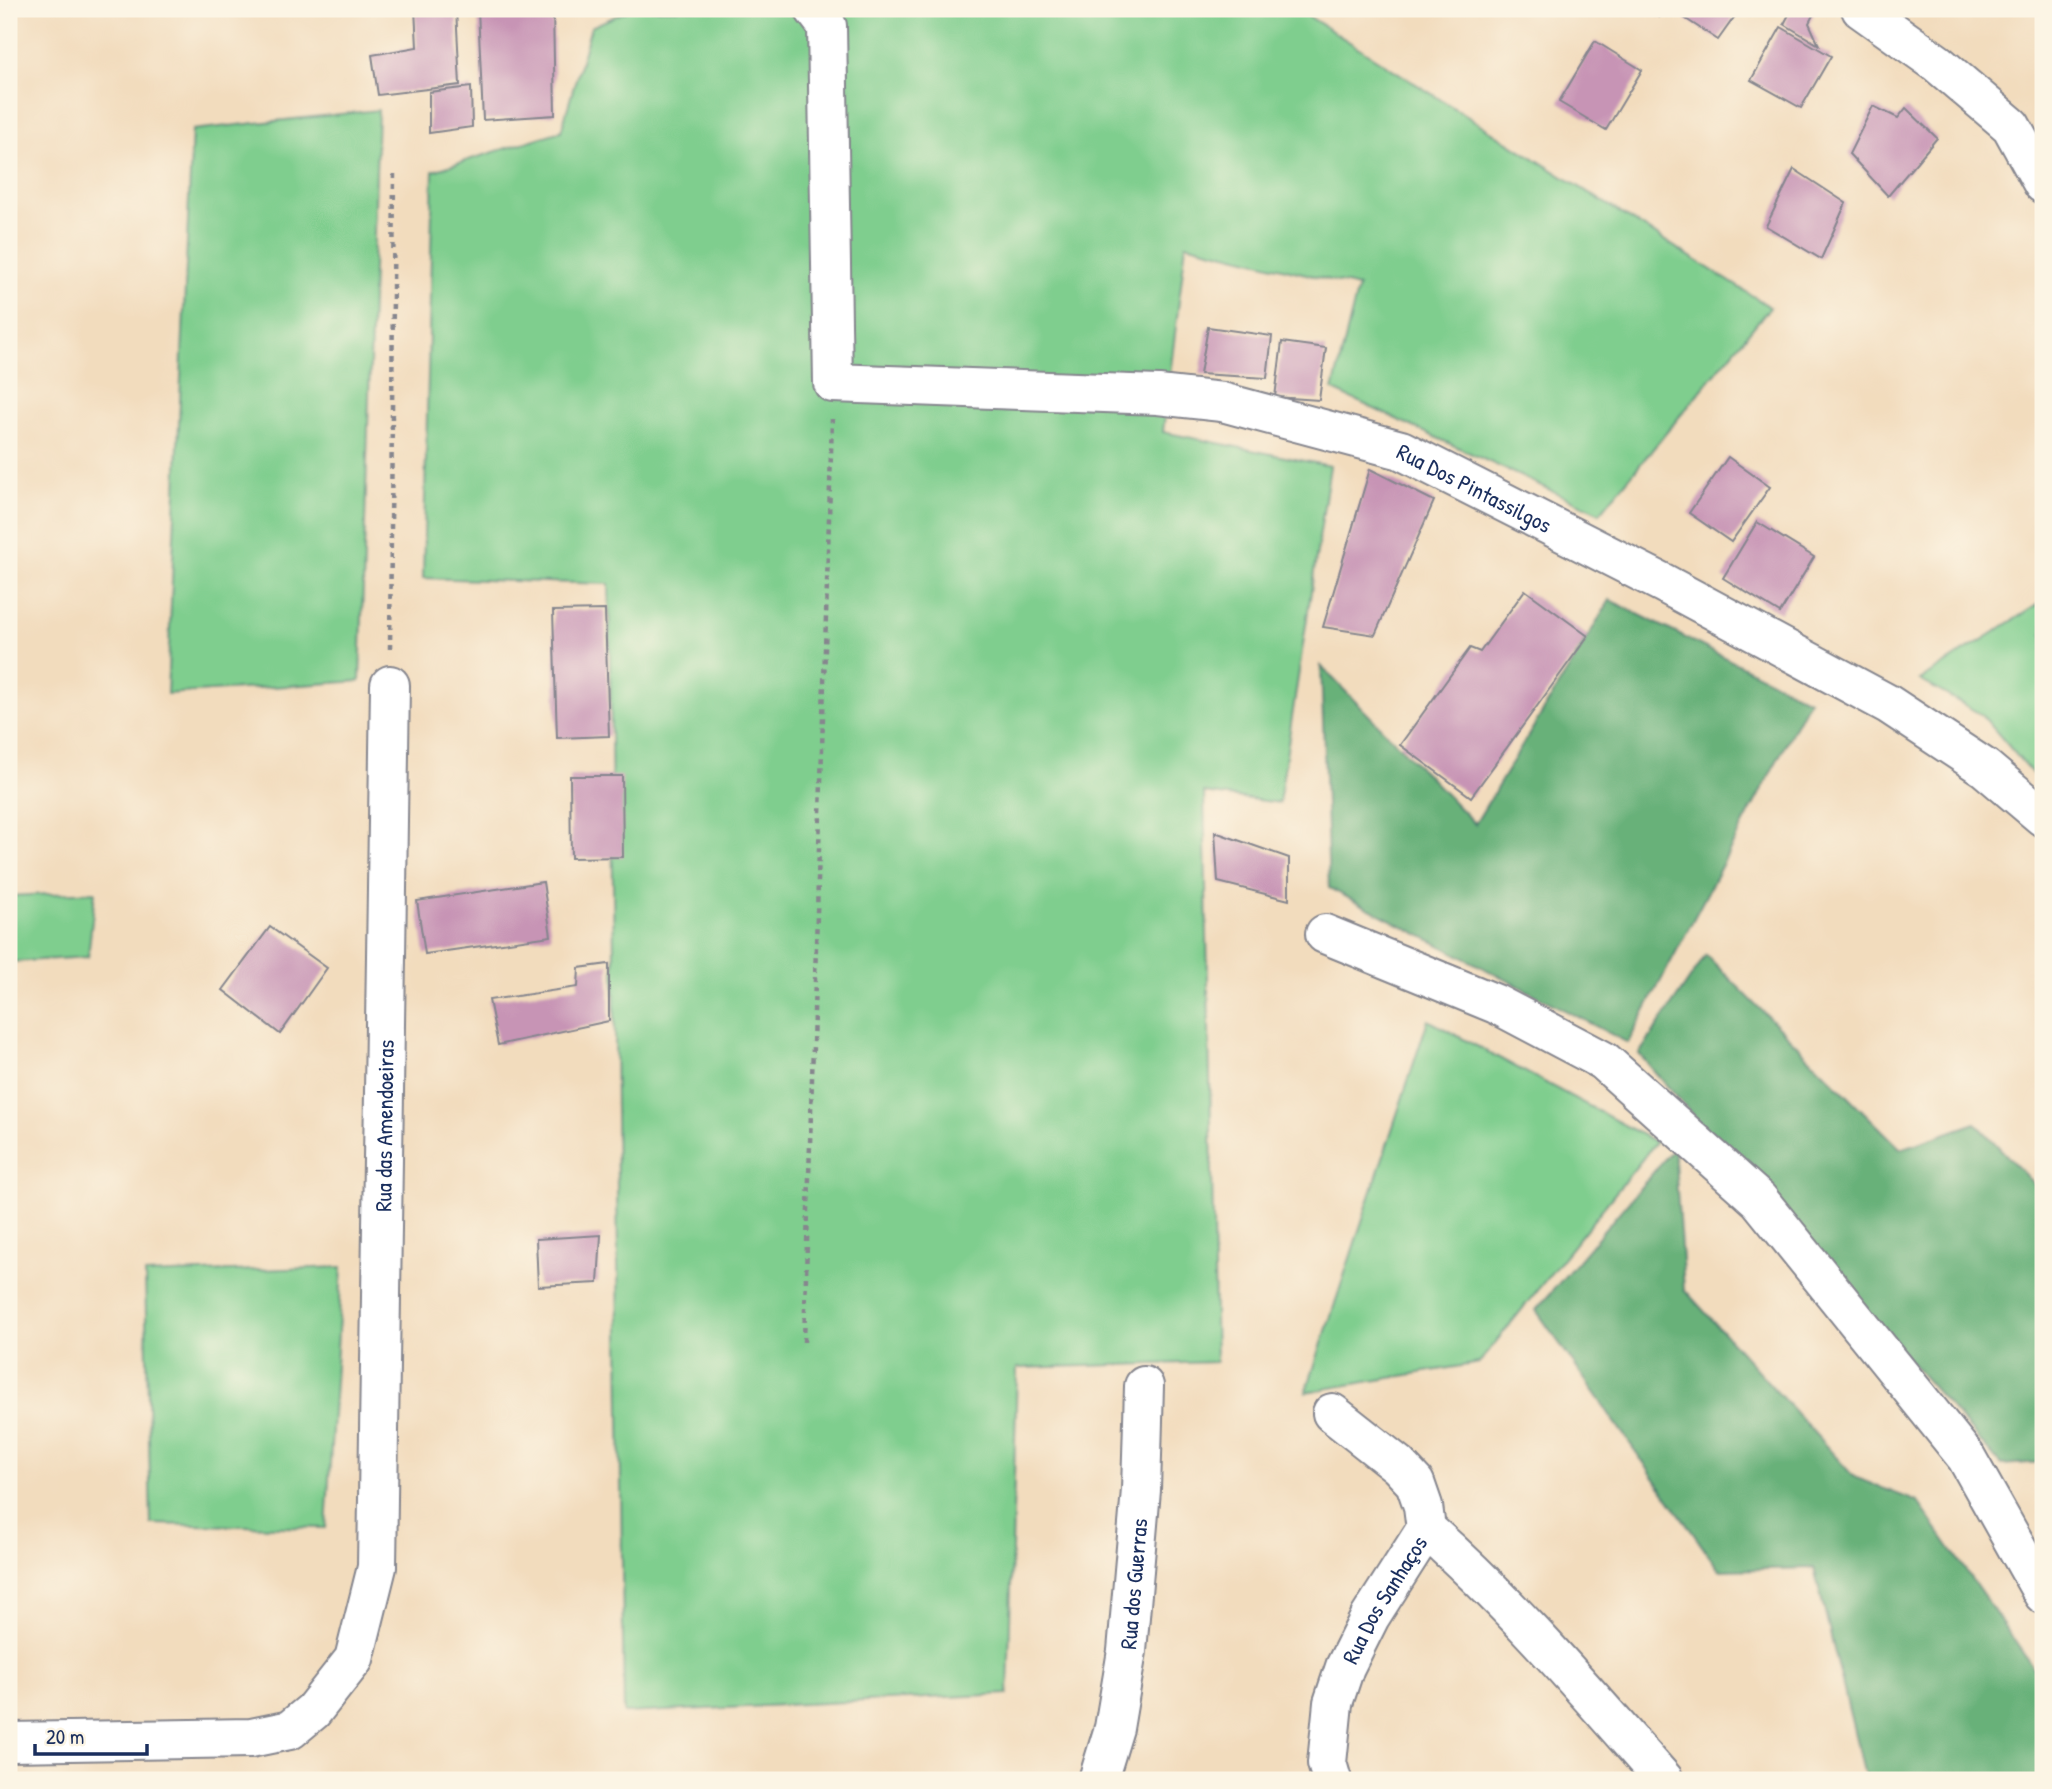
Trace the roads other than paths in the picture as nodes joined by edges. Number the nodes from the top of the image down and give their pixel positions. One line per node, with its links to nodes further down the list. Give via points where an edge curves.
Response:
1 (814, 9): 5 (street, Rua Dos Pintassilgos, via 827,26 833,383 1158,395 1222,402 1401,450 1888,704 1985,768)
2 (1861, 9): 3 (street, via 1937,62 2011,126)
3 (2043, 184)
4 (390, 685): 11 (street, Rua das Amendoeiras, via 377,1567 354,1659 313,1711 290,1730 251,1738)
5 (2043, 817)
6 (1325, 934): 10 (street, via 1496,1004 1604,1061 1759,1199 1966,1457)
7 (1144, 1386): 12 (street, Rua dos Guerras, via 1141,1490 1127,1651 1114,1728)
8 (1332, 1413): 9 (street, Rua Dos Sanhaços, via 1415,1483)
9 (1426, 1529): 13 (street, Rua Dos Sanhaços, via 1370,1617 1345,1667 1333,1703 1327,1763); 14 (street, via 1506,1606)
10 (2043, 1594)
11 (9, 1742)
12 (1098, 1780)
13 (1332, 1780)
14 (1664, 1780)

